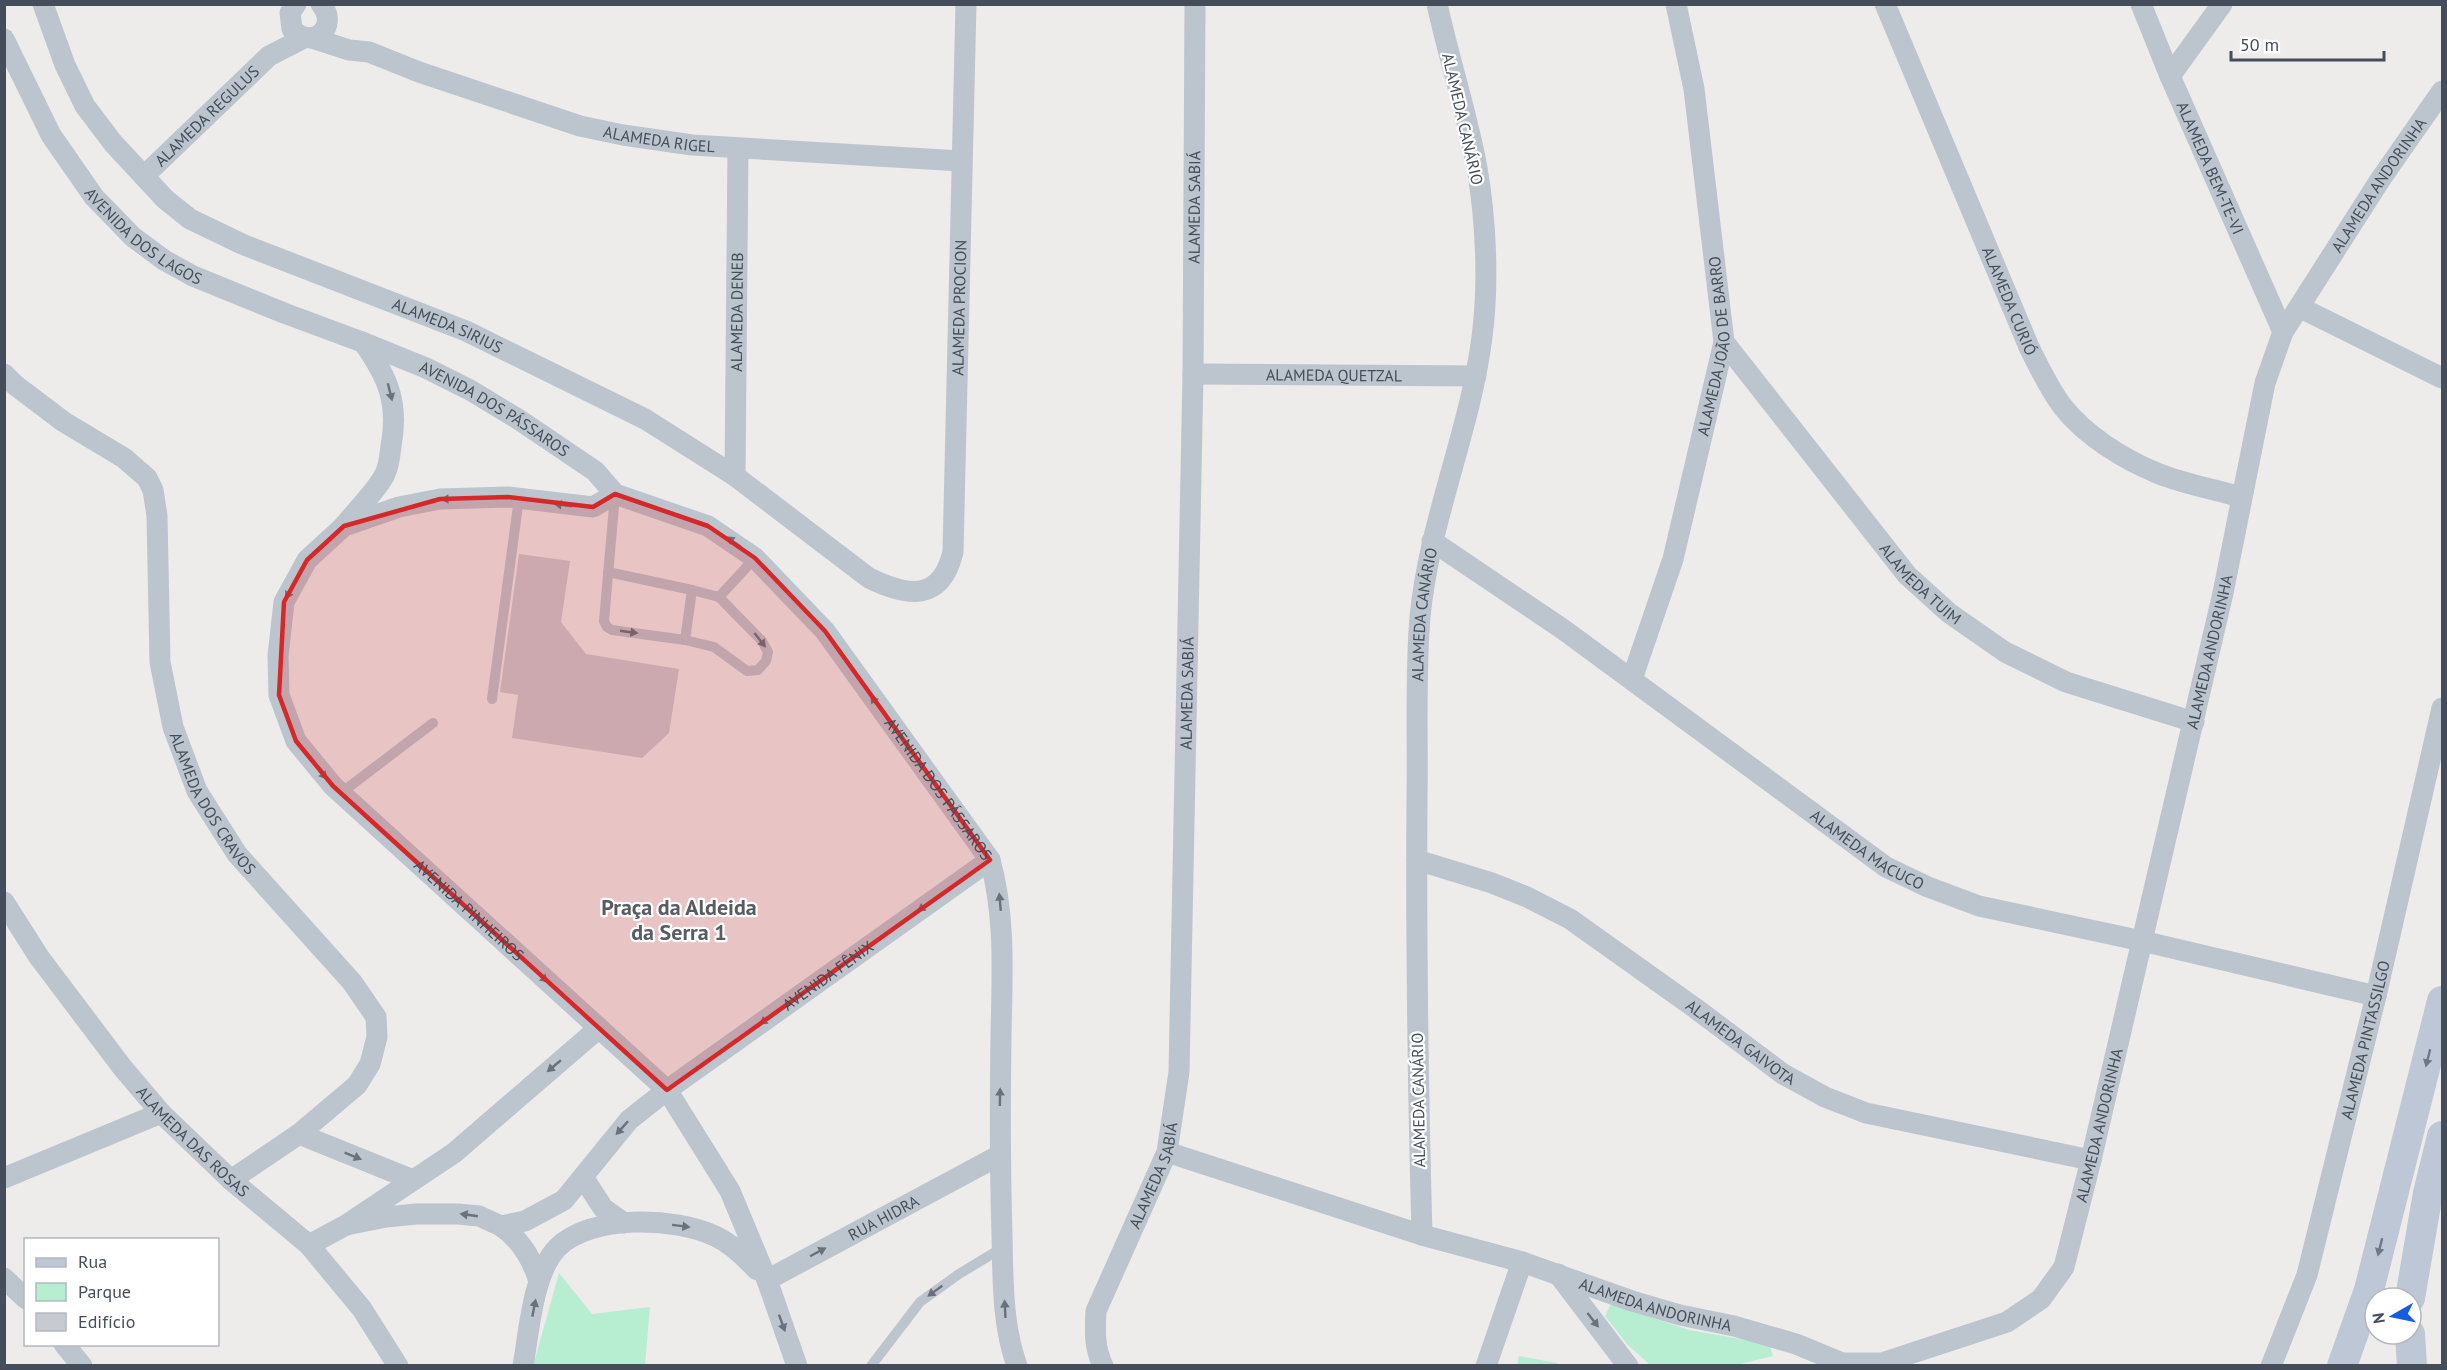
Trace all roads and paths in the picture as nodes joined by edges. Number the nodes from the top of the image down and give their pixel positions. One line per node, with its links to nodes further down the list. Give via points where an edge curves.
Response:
1 (43, 4): 19 (street, ALAMEDA SIRIUS, via 85,106)
2 (966, 4): 18 (street, ALAMEDA PROCION)
3 (1195, 4): 24 (street, ALAMEDA SABIÁ)
4 (1437, 4): 25 (street, ALAMEDA CANÁRIO, via 1477,169 1484,227 1483,334)
5 (1676, 4): 23 (street, ALAMEDA JOÃO DE BARRO, via 1694,89)
6 (1885, 4): 30 (street, ALAMEDA CURIÓ, via 2029,347 2063,407 2110,448 2157,473)
7 (2141, 4): 15 (street, ALAMEDA BEM-TE-VI)
8 (2222, 4): 15 (street)
9 (290, 11): 11 (street, via 292,29); 14 (street, ALAMEDA REGULUS)
10 (328, 12): 11 (street, ALAMEDA REGULUS, via 325,29); 13 (street, ALAMEDA RIGEL)
11 (308, 38): 13 (street, ALAMEDA RIGEL); 14 (street, ALAMEDA REGULUS)
12 (4, 39): 22 (street, AVENIDA DOS LAGOS, via 51,135 94,197 133,237 193,276)
13 (369, 52): 17 (street, ALAMEDA RIGEL, via 580,126 692,146)
14 (270, 56): 19 (street, ALAMEDA REGULUS)
15 (2170, 76): 21 (street, ALAMEDA BEM-TE-VI)
16 (2442, 91): 20 (street, ALAMEDA ANDORINHA)
17 (738, 148): 18 (street, ALAMEDA RIGEL); 28 (street, ALAMEDA DENEB)
18 (961, 161): 37 (street, ALAMEDA PROCION, via 953,552 940,582)
19 (144, 176): 28 (street, ALAMEDA SIRIUS, via 190,219 242,244 466,331 645,419)
20 (2299, 307): 21 (street, ALAMEDA ANDORINHA); 26 (street)
21 (2283, 332): 30 (street, ALAMEDA ANDORINHA, via 2265,383)
22 (362, 342): 29 (street, AVENIDA DOS PÁSSAROS, via 470,390 595,471); 32 (street, AVENIDA PINHEIROS, one-way to 32, via 380,365 391,389 394,433 385,474)
23 (1724, 342): 40 (street, ALAMEDA JOÃO DE BARRO, via 1673,559); 43 (street, ALAMEDA TUIM, via 1907,575 1949,613 2005,652 2066,682)
24 (1193, 374): 25 (street, ALAMEDA QUETZAL); 57 (street, ALAMEDA SABIÁ, via 1179,1072)
25 (1476, 376): 33 (street, ALAMEDA CANÁRIO, via 1458,457)
26 (2442, 378)
27 (8, 381): 55 (street, ALAMEDA DOS CRAVOS, via 64,422 124,458 147,478 156,510 160,662 173,727 197,791 237,854 352,982 376,1017 377,1037 370,1064 357,1085)
28 (735, 477): 37 (street, ALAMEDA SIRIUS, via 869,578 891,589)
29 (615, 494): 31 (street, one-way to 31, via 593,507); 34 (street, AVENIDA DOS PÁSSAROS, one-way to 29, via 708,526); 35 (lane)
30 (2241, 497): 43 (street, ALAMEDA ANDORINHA)
31 (514, 498): 32 (street, AVENIDA PINHEIROS, one-way to 32, via 440,500 399,507); 41 (lane)
32 (344, 526): 45 (street, AVENIDA PINHEIROS, one-way to 45, via 307,560 284,602 278,656 279,695 297,741)
33 (1432, 541): 40 (street, ALAMEDA MACUCO); 47 (street, ALAMEDA CANÁRIO, via 1420,619)
34 (755, 558): 38 (lane); 46 (street, AVENIDA DOS PÁSSAROS, one-way to 34, via 825,632)
35 (608, 572): 36 (lane); 39 (lane, one-way to 39, via 604,621 607,627)
36 (692, 590): 38 (lane); 39 (lane)
37 (917, 592)
38 (720, 597): 39 (lane, one-way to 39, via 762,641 768,652 766,661 758,670 747,671 714,647)
39 (686, 640)
40 (1632, 679): 49 (street, ALAMEDA MACUCO, via 1886,867 1978,906)
41 (492, 699)
42 (2442, 708): 50 (street, ALAMEDA PINTASSILGO)
43 (2194, 722): 49 (street, ALAMEDA ANDORINHA)
44 (433, 723): 45 (lane)
45 (341, 793): 52 (street, AVENIDA PINHEIROS, one-way to 52)
46 (990, 860): 53 (street, AVENIDA FÊNIX, one-way to 53); 58 (street, AVENIDA DOS PÁSSAROS, one-way to 46, via 1002,932 999,891)
47 (1417, 860): 59 (street, ALAMEDA GAIVOTA, via 1492,883 1570,920 1783,1074 1825,1097 1866,1113); 67 (street, ALAMEDA CANÁRIO)
48 (4, 902): 54 (street, ALAMEDA DAS ROSAS, via 39,957)
49 (2142, 941): 50 (street, ALAMEDA MACUCO); 59 (street, ALAMEDA ANDORINHA)
50 (2376, 996): 92 (street, ALAMEDA PINTASSILGO, via 2307,1275)
51 (2442, 1001): 93 (main road, one-way to 93, via 2369,1290)
52 (599, 1028): 53 (street, AVENIDA PINHEIROS); 63 (street, one-way to 63, via 454,1153)
53 (667, 1090): 60 (street, AVENIDA FÊNIX, one-way to 60, via 629,1120); 73 (street, AVENIDA PINHEIROS, via 729,1191)
54 (160, 1113): 61 (street); 62 (street, ALAMEDA DAS ROSAS)
55 (299, 1134): 62 (street, ALAMEDA DOS CRAVOS); 63 (street, one-way to 63)
56 (2442, 1136): 75 (main road)
57 (1167, 1152): 67 (street, ALAMEDA ANDORINHA); 88 (street, ALAMEDA SABIÁ, via 1096,1311 1096,1352)
58 (1000, 1155): 69 (street, AVENIDA DOS PÁSSAROS); 73 (street, RUA HIDRA, one-way to 58)
59 (2091, 1161): 81 (street, ALAMEDA ANDORINHA, via 2064,1267 2041,1299 2007,1322)
60 (583, 1177): 64 (street, via 603,1208); 66 (street, AVENIDA FÊNIX, via 564,1200 545,1212)
61 (4, 1178)
62 (231, 1180): 68 (street, ALAMEDA DAS ROSAS)
63 (413, 1180): 65 (street)
64 (624, 1223): 73 (street, one-way to 73, via 693,1227 739,1251); 74 (street, via 600,1226 574,1236 557,1248)
65 (346, 1225): 66 (street, one-way to 65, via 479,1216 458,1214 386,1217); 68 (street)
66 (501, 1226): 74 (street, via 533,1262)
67 (1422, 1235): 70 (street, ALAMEDA ANDORINHA)
68 (309, 1245): 83 (street, ALAMEDA DAS ROSAS, via 362,1309)
69 (1002, 1248): 86 (lane, one-way to 86, via 920,1302); 87 (street, AVENIDA DOS PÁSSAROS, one-way to 69, via 1006,1319)
70 (1522, 1262): 71 (street, ALAMEDA ANDORINHA); 89 (street)
71 (1557, 1274): 77 (street, ALAMEDA ANDORINHA, via 1632,1301); 90 (street, one-way to 90)
72 (4, 1278): 76 (street)
73 (766, 1280): 85 (street, one-way to 85)
74 (539, 1281): 84 (street, one-way to 74)
75 (2412, 1286)
76 (24, 1297)
77 (1796, 1344): 80 (street, ALAMEDA ANDORINHA); 91 (street)
78 (66, 1346): 82 (street)
79 (2411, 1346): 94 (main road)
80 (1838, 1364): 81 (street, ALAMEDA ANDORINHA)
81 (1882, 1364)
82 (82, 1365)
83 (398, 1365)
84 (523, 1365)
85 (797, 1365)
86 (871, 1365)
87 (1017, 1365)
88 (1103, 1365)
89 (1486, 1365)
90 (1628, 1365)
91 (1800, 1365)
92 (2271, 1365)
93 (2342, 1365)
94 (2412, 1365)

